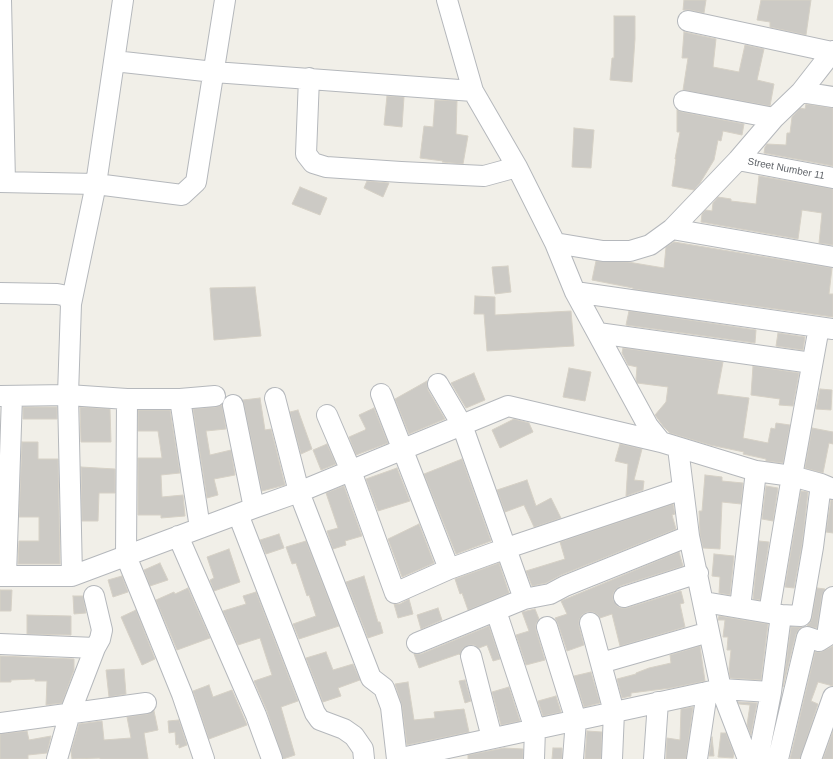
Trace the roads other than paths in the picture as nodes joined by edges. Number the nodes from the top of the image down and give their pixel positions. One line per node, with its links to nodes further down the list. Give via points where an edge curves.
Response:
1 (1, 0): 18 (street)
2 (123, 0): 7 (street)
3 (225, 0): 8 (street)
4 (443, 0): 10 (street)
5 (688, 21): 6 (street)
6 (832, 52): 11 (street)
7 (114, 61): 8 (street); 19 (street)
8 (214, 72): 9 (street); 19 (street, via 196,182 182,195)
9 (309, 78): 10 (street); 16 (street, via 306,154 313,163 326,168 484,176)
10 (473, 91): 16 (street)
11 (802, 92): 12 (street); 14 (street)
12 (833, 97)
13 (684, 101): 14 (street)
14 (774, 118): 15 (street)
15 (738, 160): 17 (street, Street Number 11); 20 (street)
16 (517, 167): 21 (street)
17 (833, 178)
18 (3, 182): 19 (street)
19 (96, 184): 25 (street)
20 (672, 229): 21 (street, via 650,245 630,251 602,251); 22 (street)
21 (555, 243): 23 (street)
22 (833, 257)
23 (576, 292): 26 (street); 27 (street)
24 (0, 293): 25 (street, via 57,294 67,296)
25 (71, 304): 31 (street)
26 (826, 328): 28 (street)
27 (598, 333): 28 (street); 40 (street, via 648,426)
28 (812, 363): 44 (street)
29 (438, 384): 39 (street)
30 (381, 394): 41 (street)
31 (68, 395): 32 (street); 35 (street); 57 (street)
32 (6, 396): 56 (street)
33 (215, 396): 36 (street)
34 (275, 398): 47 (street)
35 (127, 400): 36 (street); 53 (street)
36 (180, 400): 49 (street)
37 (233, 405): 48 (street)
38 (327, 415): 42 (street)
39 (462, 425): 40 (street, via 508,406); 41 (street); 52 (street)
40 (670, 445): 43 (street); 46 (street)
41 (402, 450): 42 (street); 54 (street)
42 (351, 471): 47 (street); 54 (street, via 395,593)
43 (756, 471): 44 (street); 63 (street)
44 (792, 476): 45 (street); 65 (street)
45 (827, 487): 65 (street, via 801,616)
46 (683, 489): 51 (street); 52 (street)
47 (299, 492): 48 (street); 84 (street, via 371,678 384,688 390,707 398,759)
48 (246, 511): 49 (street); 89 (street, via 316,713 320,720 341,727 354,736 363,749)
49 (200, 528): 50 (street)
50 (178, 536): 53 (street); 88 (street, via 256,715)
51 (689, 536): 55 (street); 61 (street, via 550,594)
52 (507, 548): 54 (street); 61 (street)
53 (126, 556): 57 (street); 87 (street, via 182,694)
54 (449, 569)
55 (698, 573): 59 (street); 62 (street)
56 (3, 576): 57 (street)
57 (72, 576)
58 (94, 596): 71 (street, via 102,630)
59 (624, 597)
60 (833, 597): 98 (street, via 827,636 819,641 807,637)
61 (524, 599): 64 (street)
62 (704, 602): 63 (street); 68 (street)
63 (740, 608): 65 (street)
64 (496, 611): 69 (street); 83 (street)
65 (775, 614): 75 (street)
66 (590, 623): 73 (street)
67 (547, 627): 81 (street)
68 (709, 632): 73 (street); 74 (street)
69 (417, 643)
70 (0, 644): 71 (street)
71 (95, 648): 80 (street)
72 (471, 656): 84 (street)
73 (601, 664): 79 (street)
74 (714, 690): 75 (street); 77 (street); 85 (street); 94 (street)
75 (771, 692): 97 (street)
76 (833, 697): 99 (street)
77 (658, 702): 79 (street); 93 (street)
78 (146, 703): 80 (street)
79 (614, 712): 81 (street); 92 (street)
80 (70, 713): 82 (street); 86 (street)
81 (576, 720): 83 (street); 91 (street)
82 (0, 723)
83 (535, 729): 84 (street); 90 (street)
84 (492, 738)
85 (740, 738): 95 (street); 96 (street)
86 (57, 759)
87 (204, 759)
88 (272, 759)
89 (364, 759)
90 (534, 759)
91 (573, 759)
92 (612, 759)
93 (654, 759)
94 (696, 759)
95 (737, 759)
96 (748, 759)
97 (758, 759)
98 (778, 759)
99 (811, 759)

